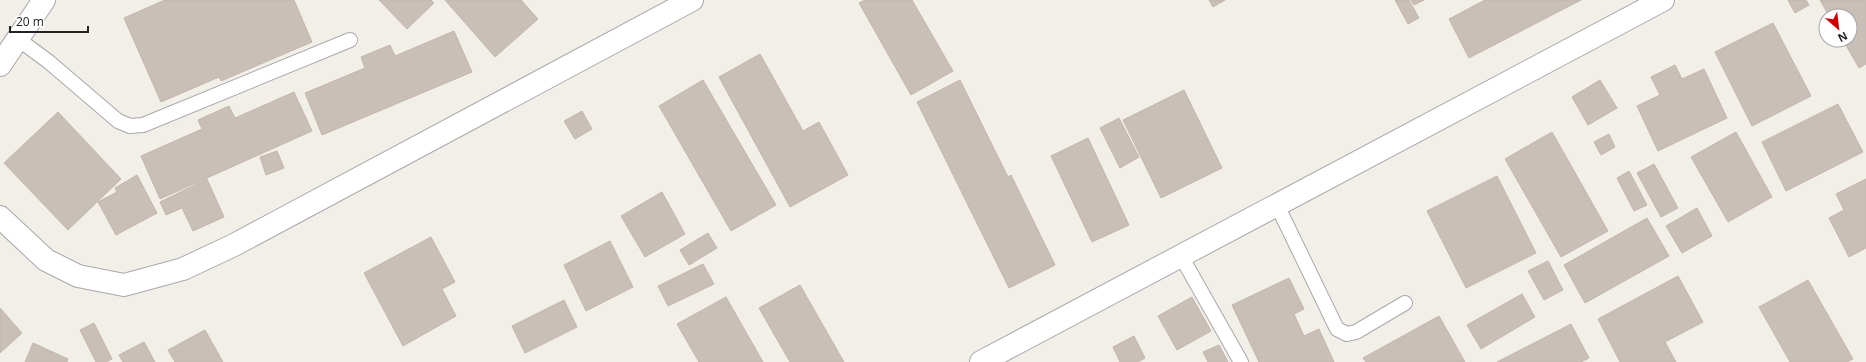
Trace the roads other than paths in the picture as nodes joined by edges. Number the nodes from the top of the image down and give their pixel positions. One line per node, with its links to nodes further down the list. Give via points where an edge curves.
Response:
1 (44, 0): 4 (street)
2 (692, 0): 8 (street, via 242,241 183,269 124,285 78,276 46,260)
3 (1663, 0): 7 (street)
4 (18, 38): 5 (lane, via 118,121 130,126 143,125); 6 (street)
5 (350, 40)
6 (0, 65)
7 (1277, 205): 9 (street); 10 (lane, via 1337,329 1347,334 1356,332)
8 (0, 217)
9 (1182, 256): 11 (street); 12 (lane)
10 (1405, 303)
11 (981, 362)
12 (1241, 362)

